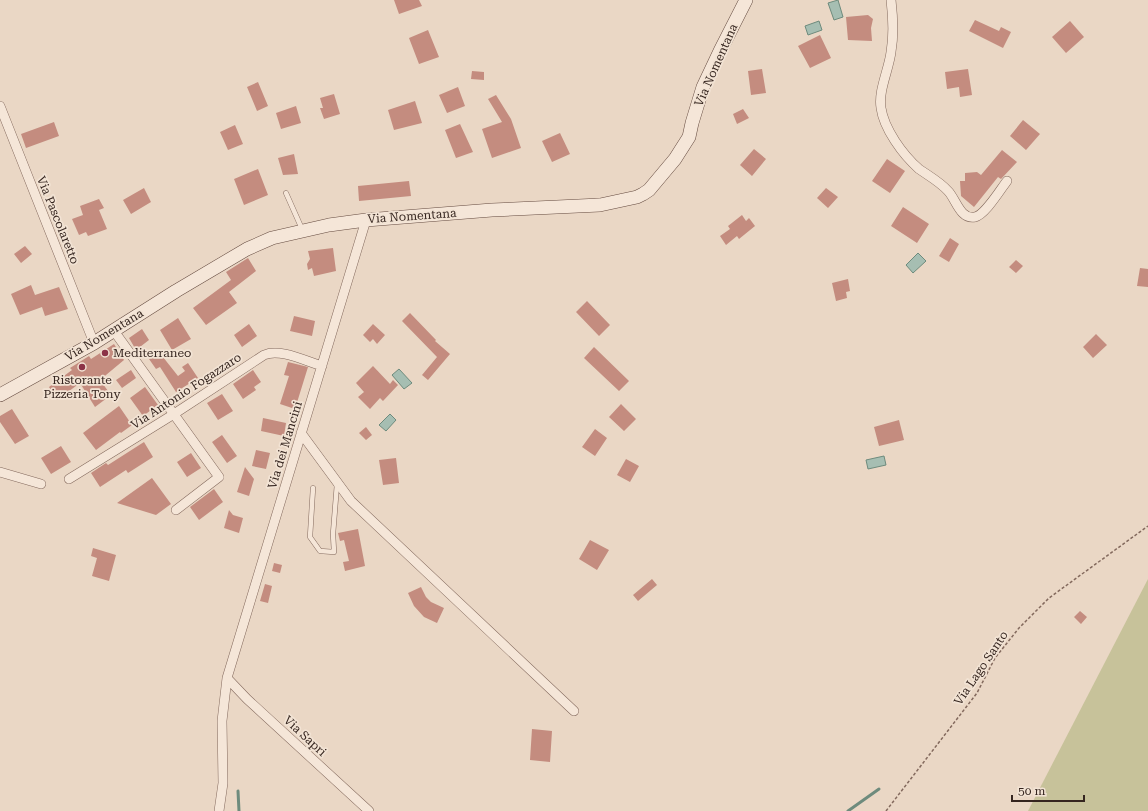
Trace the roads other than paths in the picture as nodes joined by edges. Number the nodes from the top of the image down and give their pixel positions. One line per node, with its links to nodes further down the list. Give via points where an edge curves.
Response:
1 (746, 0): 6 (main road, Via Nomentana, via 703,87 689,137 675,159 643,194 600,205)
2 (891, 0): 4 (street, via 892,51 880,103 885,123 897,143 913,163 947,189 959,209 969,217 976,217 983,212)
3 (0, 106): 9 (street, Via Pascolaretto)
4 (1007, 181)
5 (286, 192): 7 (lane)
6 (366, 220): 7 (main road, Via Nomentana); 10 (street, Via dei Mancini)
7 (303, 230): 8 (main road, Via Nomentana, via 272,238 247,249)
8 (114, 331): 9 (main road, Via Nomentana); 12 (street)
9 (94, 343): 11 (main road, Via Nomentana)
10 (322, 366): 12 (street, Via Antonio Fogazzaro, via 282,353 268,353); 13 (street, Via dei Mancini)
11 (0, 395)
12 (174, 414): 15 (street, Via Antonio Fogazzaro); 19 (street, via 219,477)
13 (301, 433): 16 (street); 20 (street, Via dei Mancini)
14 (0, 472): 17 (street)
15 (69, 479)
16 (337, 483): 18 (lane, via 334,552 320,551 310,537); 21 (street, via 351,501)
17 (41, 484)
18 (313, 488)
19 (176, 510)
20 (227, 678): 22 (street, Via dei Mancini, via 222,721 223,783); 23 (street, Via Sapri)
21 (574, 711)
22 (219, 811)
23 (369, 811)

